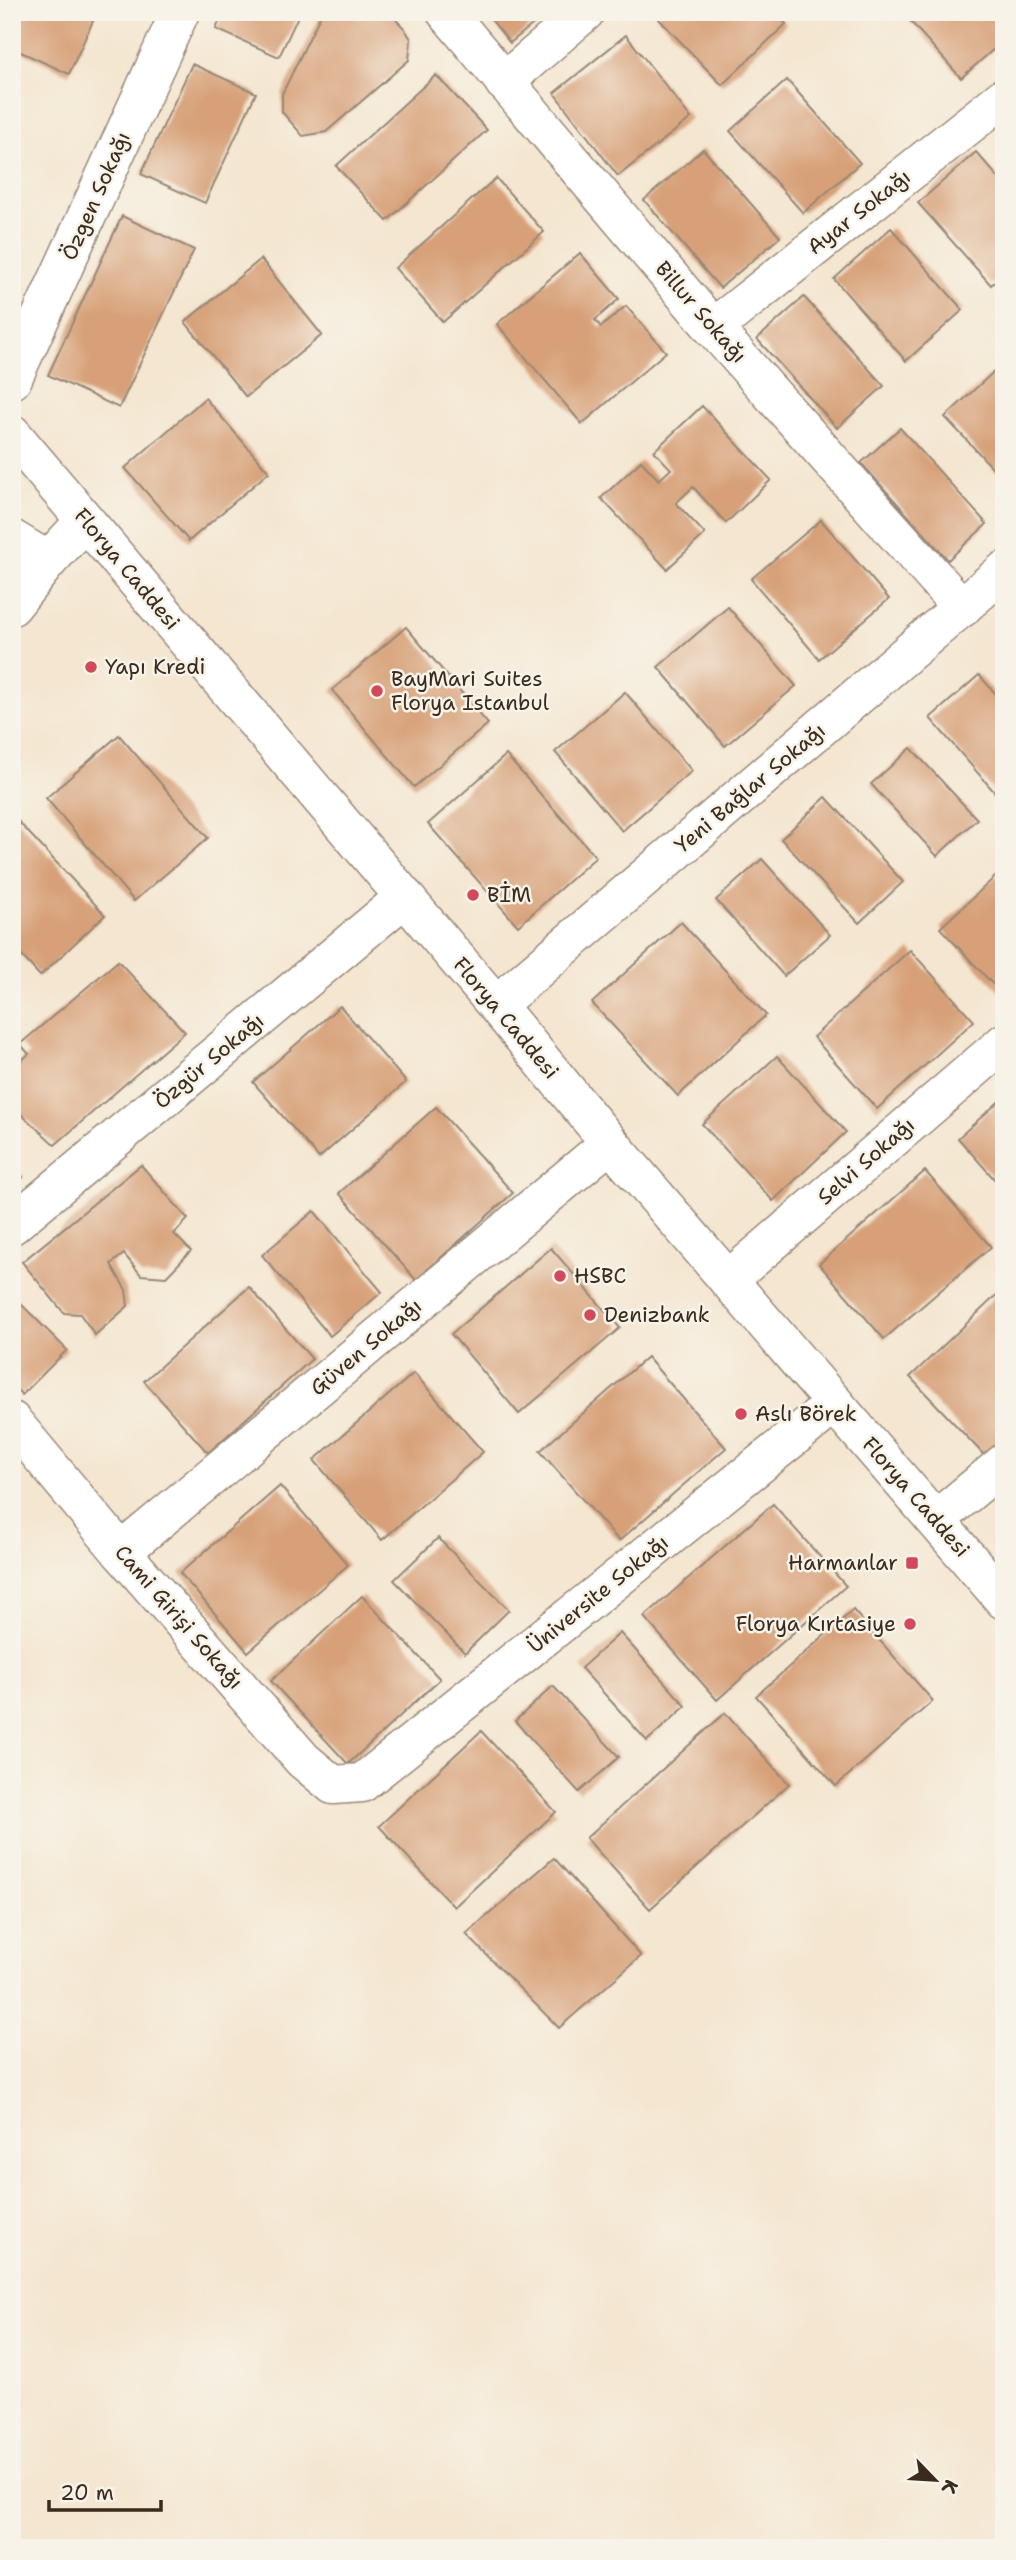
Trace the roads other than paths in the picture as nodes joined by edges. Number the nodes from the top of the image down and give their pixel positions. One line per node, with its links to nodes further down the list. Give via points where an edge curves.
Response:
1 (180, 12): 7 (street, Özgen Sokağı)
2 (446, 12): 4 (street, Billur Sokağı)
3 (585, 12): 4 (street)
4 (504, 82): 6 (street, Billur Sokağı)
5 (1004, 97): 6 (street, Ayar Sokağı)
6 (713, 328): 14 (street, Billur Sokağı)
7 (12, 380)
8 (12, 434): 9 (street, Florya Caddesi)
9 (85, 521): 11 (street); 15 (street, Florya Caddesi)
10 (12, 539): 11 (street)
11 (48, 561): 13 (street)
12 (1004, 571): 14 (street, Yeni Bağlar Sokağı)
13 (12, 606)
14 (962, 608): 16 (street, Yeni Bağlar Sokağı)
15 (405, 897): 16 (street, Florya Caddesi); 19 (street, Özgür Sokağı)
16 (496, 1005): 18 (street, Florya Caddesi)
17 (1004, 1043): 20 (street, Selvi Sokağı)
18 (610, 1143): 20 (street, Florya Caddesi); 25 (street, Güven Sokağı)
19 (12, 1225)
20 (728, 1280): 21 (street, Florya Caddesi)
21 (835, 1404): 24 (street, Florya Caddesi); 27 (street, Üniversite Sokağı)
22 (12, 1421): 25 (street, Cami Girişi Sokağı)
23 (1004, 1463): 24 (street)
24 (936, 1520): 26 (street, Florya Caddesi)
25 (121, 1552): 27 (street, Cami Girişi Sokağı, via 303,1760 333,1785)
26 (1004, 1600)
27 (362, 1783)

